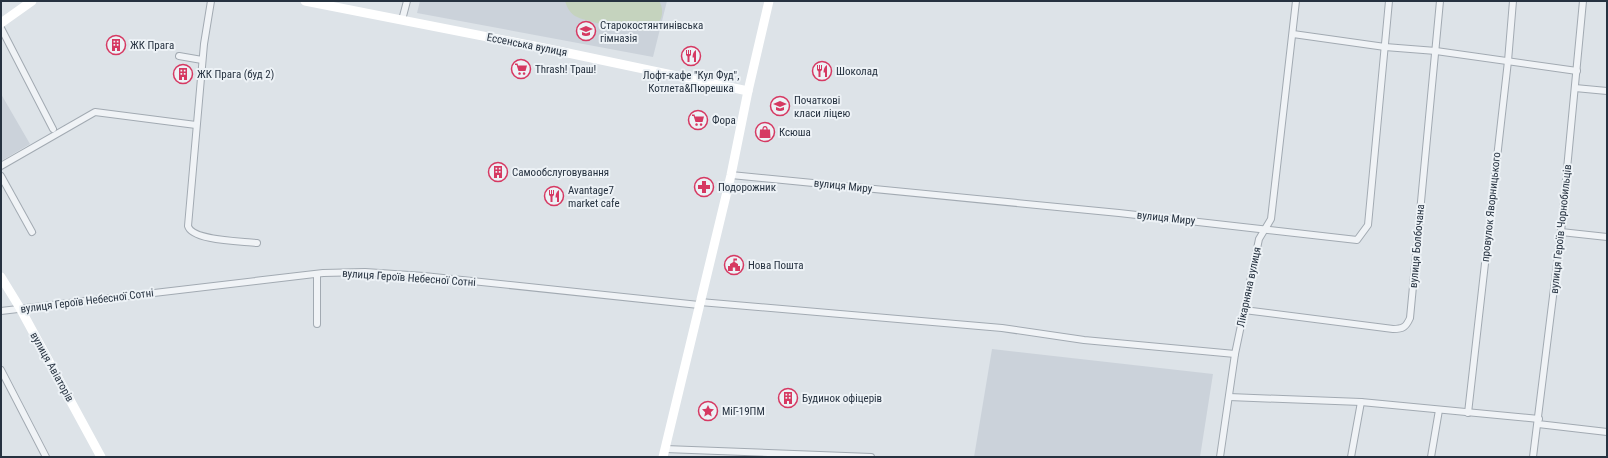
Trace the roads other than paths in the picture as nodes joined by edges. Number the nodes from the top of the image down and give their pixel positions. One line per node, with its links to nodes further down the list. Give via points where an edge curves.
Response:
1 (32, 1): 12 (street)
2 (211, 1): 18 (street)
3 (305, 1): 11 (street, Ессенська вулиця)
4 (407, 1): 11 (street)
5 (769, 1): 22 (street)
6 (1296, 1): 14 (street, Лікарняна вулиця)
7 (1389, 1): 15 (street, вулиця Миру)
8 (1440, 1): 16 (street, вулиця Болбочана)
9 (1513, 1): 19 (street, провулок Яворницького)
10 (1583, 1): 20 (street, вулиця Героїв Чорнобильців)
11 (402, 20): 22 (street, Ессенська вулиця)
12 (1, 23)
13 (1, 28): 25 (street)
14 (1293, 34): 15 (street); 29 (street, Лікарняна вулиця, via 1270,219)
15 (1385, 47): 16 (street); 29 (street, вулиця Миру, via 1368,225 1357,240)
16 (1436, 51): 19 (street); 38 (street, вулиця Болбочана, via 1410,318 1407,326 1393,329)
17 (179, 56): 18 (street)
18 (202, 60): 24 (street)
19 (1508, 61): 20 (street); 46 (street, провулок Яворницького)
20 (1577, 70): 21 (street, вулиця Героїв Чорнобильців)
21 (1575, 88): 23 (street); 31 (street, вулиця Героїв Чорнобильців)
22 (748, 90): 27 (street)
23 (1607, 91)
24 (196, 125): 26 (street, via 95,112); 33 (street, via 189,230 208,239)
25 (53, 129)
26 (1, 166)
27 (731, 175): 29 (street, вулиця Миру); 36 (street)
28 (1, 176): 30 (street)
29 (1265, 229): 38 (street, Лікарняна вулиця, via 1259,239)
30 (32, 232)
31 (1561, 232): 32 (street); 47 (street, вулиця Героїв Чорнобильців)
32 (1607, 237)
33 (257, 243)
34 (317, 274): 36 (street, вулиця Героїв Небесної Сотні, via 365,272 424,276); 37 (street, вулиця Героїв Небесної Сотні); 40 (street)
35 (1, 277): 37 (street, вулиця Авіаторів)
36 (699, 303): 41 (street, вулиця Героїв Небесної Сотні, via 1002,328 1084,340); 49 (street)
37 (20, 308): 39 (street, вулиця Героїв Небесної Сотні); 51 (street, вулиця Авіаторів)
38 (1244, 310): 41 (street, Лікарняна вулиця)
39 (1, 311)
40 (318, 324)
41 (1235, 354): 43 (street, Лікарняна вулиця)
42 (1, 370): 50 (street)
43 (1229, 397): 44 (street); 53 (street, Лікарняна вулиця)
44 (1361, 402): 45 (street); 54 (street)
45 (1439, 410): 46 (street); 55 (street)
46 (1468, 413): 47 (street)
47 (1539, 421): 48 (street); 56 (street, вулиця Героїв Чорнобильців)
48 (1607, 432)
49 (664, 453): 52 (street)
50 (46, 457)
51 (101, 457)
52 (871, 457)
53 (1220, 457)
54 (1351, 457)
55 (1431, 457)
56 (1533, 457)

